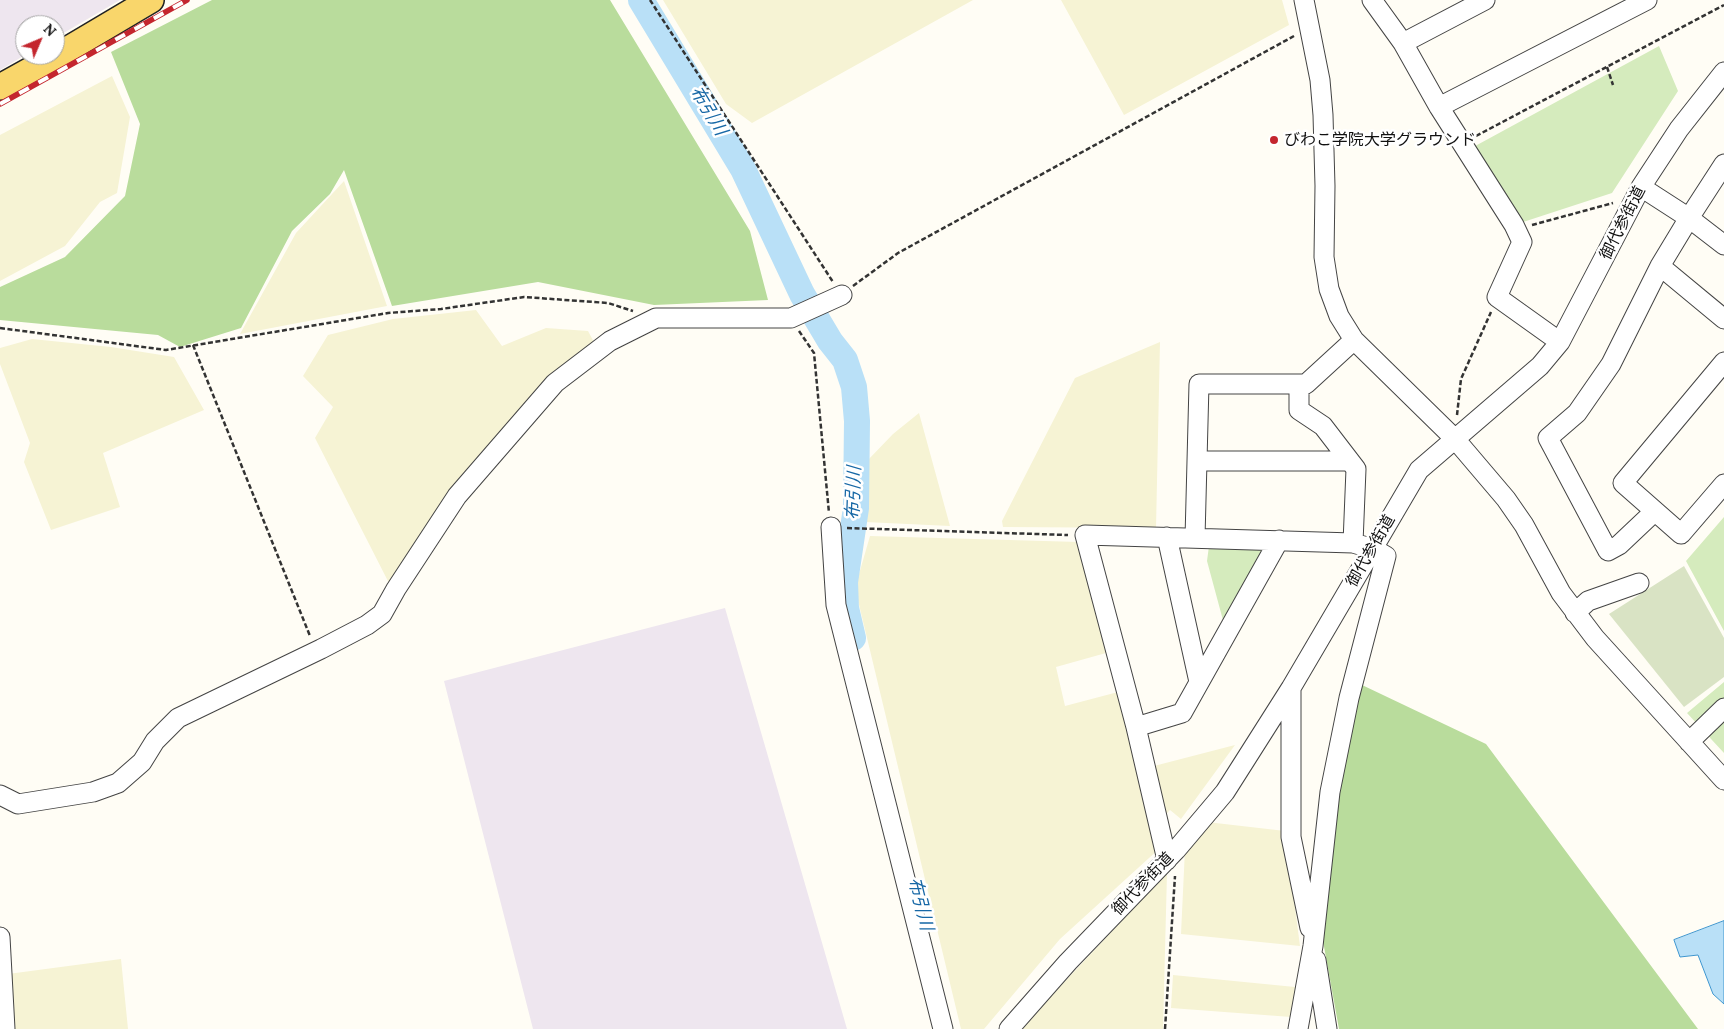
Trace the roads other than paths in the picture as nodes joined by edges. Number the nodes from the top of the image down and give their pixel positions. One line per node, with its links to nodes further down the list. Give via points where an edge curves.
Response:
1 (151, 0): 8 (main road)
2 (1304, 0): 17 (street, via 1320,80 1323,115 1324,257 1329,289 1339,316)
3 (1372, 0): 6 (street)
4 (1485, 0): 6 (street)
5 (1647, 0): 9 (street)
6 (1403, 43): 9 (street)
7 (1724, 72): 11 (street, 御代参街道)
8 (0, 87)
9 (1439, 107): 18 (street, via 1522,242 1497,297)
10 (1724, 164): 12 (street)
11 (1641, 187): 12 (street); 18 (street, 御代参街道)
12 (1689, 218): 13 (street); 14 (street)
13 (1724, 245)
14 (1660, 266): 16 (street); 25 (street, via 1611,364 1576,413 1548,438 1608,551)
15 (834, 298): 40 (street, via 794,316 656,318 610,341 555,383 458,496 382,614 367,625 178,718 155,740 142,762 118,783 93,792 18,804)
16 (1724, 319)
17 (1354, 340): 20 (street, via 1306,384); 21 (street)
18 (1560, 342): 21 (street, 御代参街道, via 1540,366)
19 (1724, 362): 25 (street, via 1623,484)
20 (1299, 384): 22 (street, via 1199,384); 23 (street, via 1299,410 1323,426)
21 (1454, 439): 31 (street, 御代参街道, via 1419,470); 33 (street, via 1524,524 1560,593)
22 (1197, 461): 23 (street); 28 (street)
23 (1350, 462): 30 (street, via 1356,469)
24 (1724, 484): 25 (street, via 1682,534)
25 (1655, 512)
26 (831, 527): 45 (street, via 836,605)
27 (1167, 538): 28 (street); 34 (street); 37 (street, via 1085,535)
28 (1195, 538): 29 (street)
29 (1279, 540): 30 (street); 34 (street)
30 (1353, 543): 31 (street)
31 (1374, 549): 35 (street, 御代参街道); 43 (street, via 1386,556 1349,698 1330,792)
32 (1639, 583): 33 (street, via 1588,601)
33 (1575, 613): 38 (street)
34 (1199, 682): 37 (street, via 1182,713)
35 (1291, 688): 41 (street, 御代参街道, via 1225,792); 43 (street, via 1292,837)
36 (1724, 708): 38 (street)
37 (1136, 727): 41 (street)
38 (1689, 742): 39 (street)
39 (1724, 780)
40 (0, 795)
41 (1172, 855): 46 (street, 御代参街道, via 1068,962)
42 (0, 937): 44 (street)
43 (1313, 946): 47 (street); 48 (street)
44 (5, 1029)
45 (942, 1029)
46 (1009, 1029)
47 (1298, 1029)
48 (1327, 1029)

